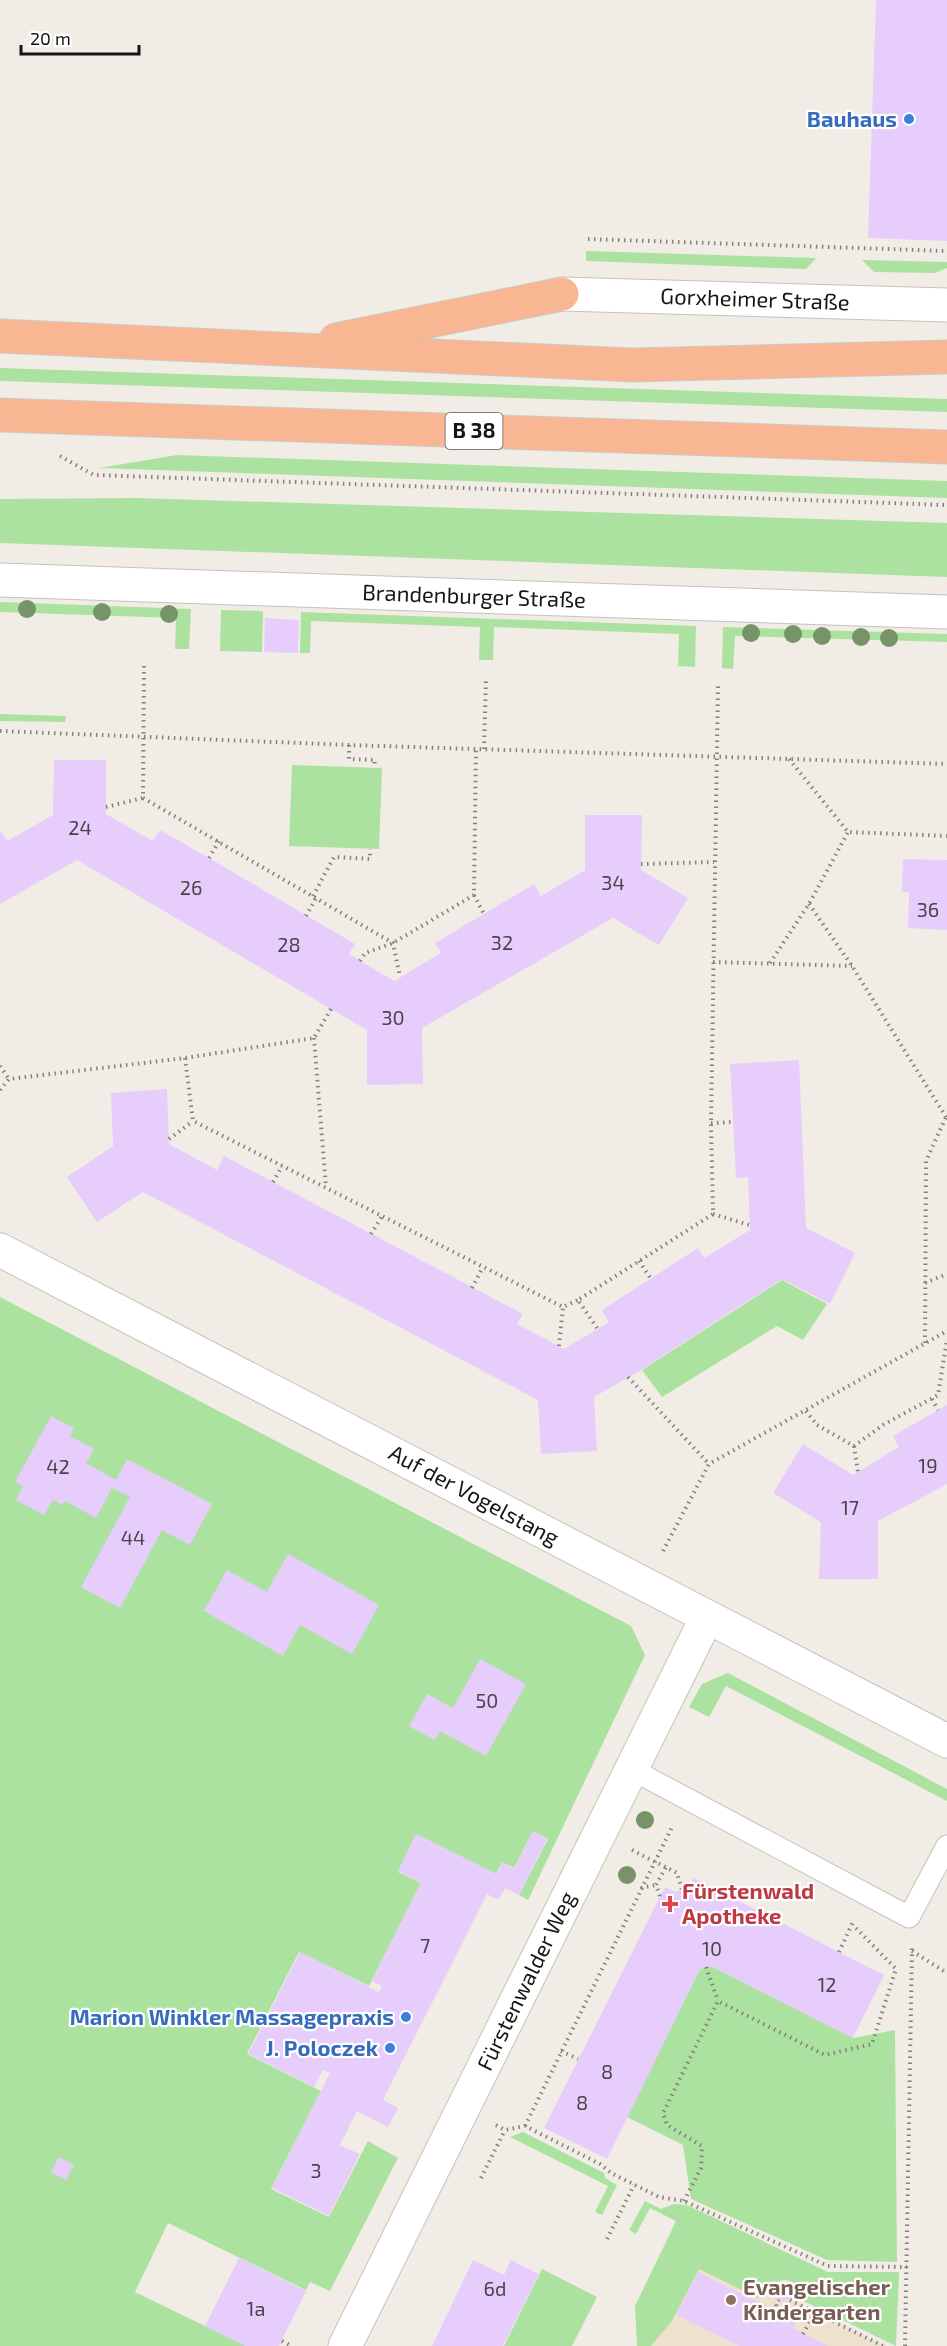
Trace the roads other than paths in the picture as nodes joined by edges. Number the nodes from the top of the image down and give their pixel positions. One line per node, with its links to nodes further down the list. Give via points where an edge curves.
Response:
1 (562, 294): 2 (street, Gorxheimer Straße); 4 (highway)
2 (947, 305)
3 (0, 336): 4 (highway)
4 (284, 351): 5 (highway, via 632,365)
5 (947, 357)
6 (0, 415): 7 (highway, B 38)
7 (947, 447)
8 (0, 580): 9 (street, Brandenburger Straße)
9 (947, 612)
10 (0, 1250): 11 (street, Auf der Vogelstang)
11 (707, 1617): 12 (street, Auf der Vogelstang); 13 (street, Fürstenwalder Weg)
12 (947, 1741)
13 (631, 1770): 14 (lane, via 909,1917); 15 (street, Fürstenwalder Weg)
14 (947, 1846)
15 (345, 2346)

